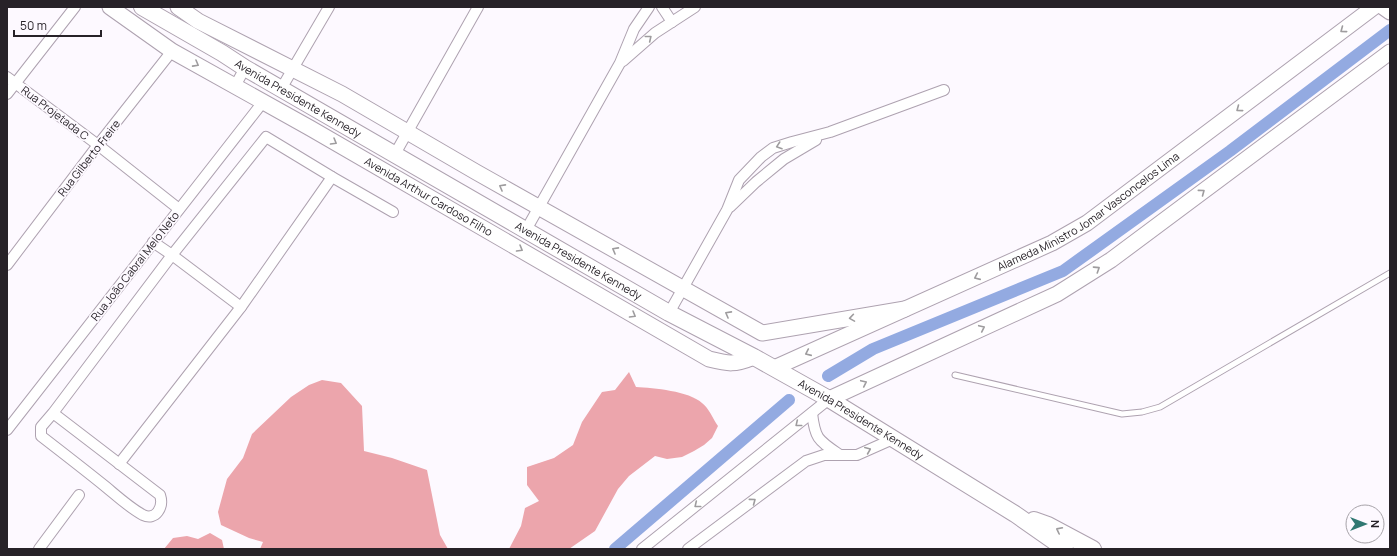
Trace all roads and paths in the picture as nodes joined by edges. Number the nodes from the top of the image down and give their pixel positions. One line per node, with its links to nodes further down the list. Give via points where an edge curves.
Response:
1 (74, 7): 18 (street)
2 (110, 7): 12 (main road, Avenida Arthur Cardoso Filho)
3 (142, 7): 15 (main road, Avenida Presidente Kennedy)
4 (178, 7): 16 (main road, Avenida Presidente Kennedy, via 198,21)
5 (329, 7): 16 (street)
6 (478, 7): 26 (street)
7 (648, 7): 14 (street, via 634,29)
8 (662, 7): 11 (street)
9 (695, 7): 11 (street)
10 (1374, 7): 42 (main road, Alameda Ministro Jomar Vasconcelos Lima, one-way to 42, via 1087,223 1052,243)
11 (672, 22): 14 (street, one-way to 11)
12 (172, 51): 19 (main road, Avenida Arthur Cardoso Filho, one-way to 19); 28 (street, Rua Gilberto Freire)
13 (1390, 52): 47 (main road, one-way to 13, via 1057,294 1084,278 1112,260)
14 (620, 63): 31 (street)
15 (245, 68): 19 (street); 20 (main road, Avenida Presidente Kennedy)
16 (293, 69): 20 (street); 26 (main road, Avenida Presidente Kennedy)
17 (7, 77): 18 (street, Rua Projetada C)
18 (16, 83): 22 (street); 28 (street, Rua Projetada C)
19 (235, 86): 23 (main road, Avenida Arthur Cardoso Filho)
20 (281, 88): 24 (main road, Avenida Presidente Kennedy)
21 (944, 90): 27 (street)
22 (7, 94)
23 (263, 102): 25 (main road, Avenida Arthur Cardoso Filho); 32 (street, Rua João Cabral Melo Neto)
24 (319, 111): 25 (street); 29 (main road, Avenida Presidente Kennedy)
25 (310, 128): 44 (main road, Avenida Arthur Cardoso Filho, one-way to 44, via 709,359 739,363)
26 (407, 132): 29 (street); 31 (main road, Avenida Presidente Kennedy, one-way to 26)
27 (830, 132): 33 (street, via 784,159); 33 (street, one-way to 33, via 772,148 739,180)
28 (98, 145): 32 (street, Rua Projetada C); 38 (street, Rua Gilberto Freire)
29 (395, 154): 35 (main road, Avenida Presidente Kennedy)
30 (332, 177): 34 (street); 37 (street, via 266,137); 41 (street)
31 (539, 207): 35 (street); 40 (main road, Avenida Presidente Kennedy, one-way to 31)
32 (179, 209): 36 (street, Rua João Cabral Melo Neto)
33 (727, 210): 40 (street)
34 (393, 212)
35 (526, 230): 43 (main road, Avenida Presidente Kennedy)
36 (153, 242): 37 (street); 50 (street, Rua João Cabral Melo Neto)
37 (172, 255): 41 (street); 48 (street)
38 (7, 265)
39 (1390, 272): 46 (lane, via 1160,407 1142,412 1122,414)
40 (683, 288): 42 (main road, Avenida Presidente Kennedy, one-way to 40, via 762,333); 43 (street)
41 (241, 307): 53 (street)
42 (905, 309): 45 (main road, Alameda Ministro Jomar Vasconcelos Lima, one-way to 45)
43 (669, 313): 44 (main road, Avenida Presidente Kennedy)
44 (754, 357): 45 (main road, Avenida Presidente Kennedy)
45 (774, 368): 47 (main road, Avenida Presidente Kennedy)
46 (955, 375)
47 (828, 399): 49 (street); 51 (main road, Avenida Presidente Kennedy)
48 (53, 413): 53 (street); 53 (street, via 41,427 41,436 126,504 144,515 154,515 162,505 160,495)
49 (812, 413): 52 (street, via 814,431 822,443); 57 (street, one-way to 57)
50 (7, 430)
51 (893, 439): 52 (street, one-way to 51, via 857,455); 55 (main road, Avenida Presidente Kennedy)
52 (840, 455): 58 (street, one-way to 52, via 806,461 824,455)
53 (119, 464)
54 (79, 495): 56 (street)
55 (1015, 514): 59 (main road, Avenida Presidente Kennedy); 60 (main road, Avenida Presidente Kennedy, one-way to 55, via 1048,525)
56 (39, 549)
57 (642, 549)
58 (688, 549)
59 (1065, 549)
60 (1093, 549)

